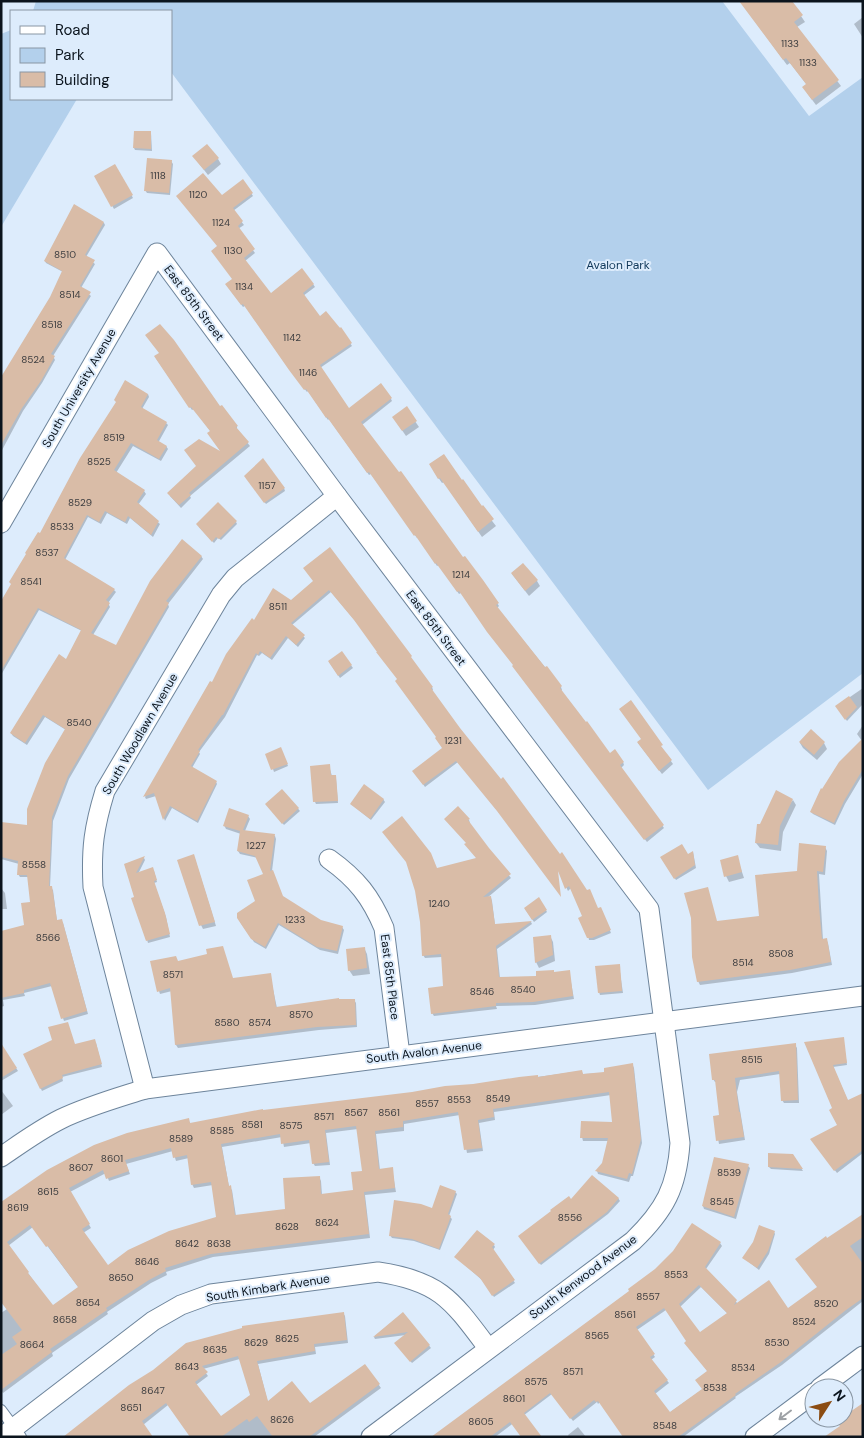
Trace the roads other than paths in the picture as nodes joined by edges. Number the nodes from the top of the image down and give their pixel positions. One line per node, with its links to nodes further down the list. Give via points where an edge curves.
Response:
1 (157, 253): 2 (street, East 85th Street); 3 (street, South University Avenue)
2 (337, 496): 6 (street, East 85th Street, via 649,909); 8 (street, South Woodlawn Avenue, via 234,578 105,791 95,824 91,857 93,887)
3 (1, 522)
4 (330, 859): 7 (street, East 85th Place, via 364,890 384,928)
5 (863, 996): 6 (street, South Avalon Avenue)
6 (665, 1022): 7 (street, South Avalon Avenue); 10 (street, South Kenwood Avenue, via 680,1143 673,1186 661,1209 633,1241)
7 (400, 1055): 8 (street, South Avalon Avenue)
8 (146, 1089): 9 (street, South Avalon Avenue, via 60,1119)
9 (1, 1157)
10 (488, 1348): 15 (street, South Kimbark Avenue, via 442,1294 401,1275 378,1272 212,1294 181,1305 153,1321); 16 (street, South Kenwood Avenue)
11 (863, 1356): 12 (street)
12 (833, 1378)
13 (804, 1401): 17 (street, one-way to 17)
14 (1, 1410): 15 (lane)
15 (12, 1434)
16 (371, 1437)
17 (756, 1437)

